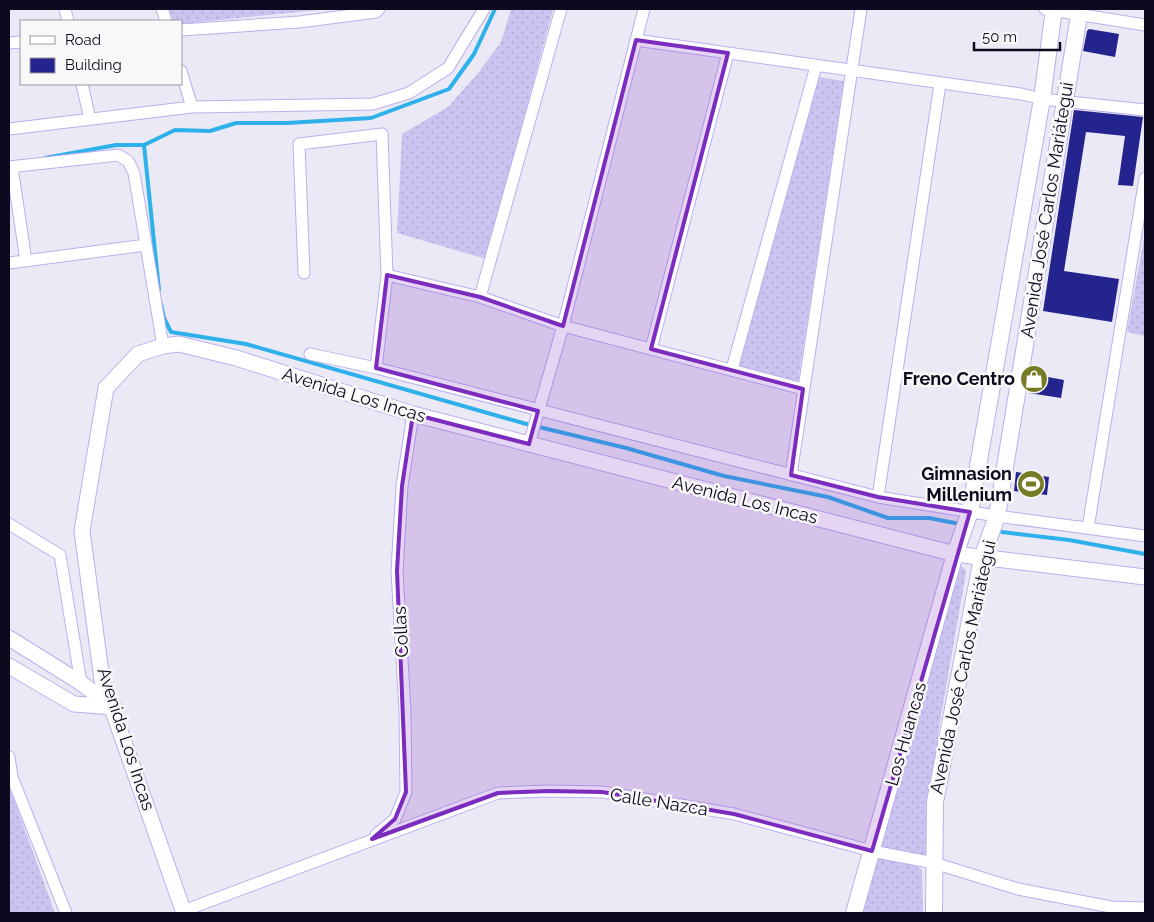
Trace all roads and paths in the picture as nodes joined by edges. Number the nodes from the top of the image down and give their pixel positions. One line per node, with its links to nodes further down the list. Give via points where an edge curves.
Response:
1 (379, 9): 9 (street, via 299,22)
2 (484, 9): 19 (street, via 448,68 409,93 373,104)
3 (561, 9): 30 (street)
4 (644, 9): 10 (street)
5 (861, 9): 13 (street)
6 (1051, 9): 7 (street); 17 (main road, Avenida José Carlos Mariátegui)
7 (1079, 12): 8 (street); 18 (main road, Avenida José Carlos Mariátegui)
8 (1145, 25)
9 (182, 30)
10 (636, 40): 11 (street); 31 (street)
11 (728, 53): 12 (street); 33 (street)
12 (816, 66): 13 (street); 36 (street)
13 (854, 71): 15 (street); 37 (street)
14 (182, 74): 19 (street)
15 (940, 84): 17 (street); 42 (street)
16 (82, 85): 21 (street)
17 (1042, 99): 18 (street); 43 (main road, Avenida José Carlos Mariátegui)
18 (1065, 102): 20 (street); 44 (main road, Avenida José Carlos Mariátegui)
19 (192, 107): 21 (street)
20 (1145, 110)
21 (90, 119): 22 (street)
22 (9, 129)
23 (10, 167): 25 (street, via 118,155 128,161 134,173); 26 (street)
24 (1145, 178): 46 (street)
25 (146, 245): 26 (street); 32 (street)
26 (26, 261): 27 (street)
27 (9, 263)
28 (304, 272): 29 (street, via 299,144 382,134)
29 (387, 275): 30 (street); 35 (street)
30 (480, 297): 31 (street)
31 (563, 326): 33 (street); 38 (street)
32 (163, 346): 39 (street, Avenida Los Incas, via 179,344 236,358); 54 (street, Avenida Los Incas, via 138,354 106,388 82,530 102,680)
33 (651, 349): 36 (street)
34 (310, 354): 35 (street)
35 (376, 368): 38 (street)
36 (732, 370): 37 (street)
37 (803, 389): 41 (street)
38 (538, 411): 40 (street); 41 (street)
39 (413, 414): 40 (street, Avenida Los Incas); 57 (street, Collas, via 402,486 397,571 406,792 395,819)
40 (529, 444): 48 (street, Avenida Los Incas)
41 (791, 475): 42 (street)
42 (878, 497): 43 (street)
43 (970, 512): 44 (street); 48 (main road, Avenida José Carlos Mariátegui)
44 (997, 516): 46 (street); 49 (main road, Avenida José Carlos Mariátegui)
45 (9, 524): 53 (street, via 60,555)
46 (1088, 528): 47 (street)
47 (1145, 536)
48 (955, 554): 49 (street, Avenida Los Incas); 58 (main road, Los Huancas)
49 (982, 558): 50 (street, Avenida Los Incas); 59 (main road, Avenida José Carlos Mariátegui, via 935,802)
50 (1145, 577)
51 (9, 638): 53 (street)
52 (9, 666): 54 (street, via 74,704)
53 (81, 683): 54 (street)
54 (114, 708): 61 (street, Avenida Los Incas)
55 (9, 757): 56 (street)
56 (10, 776): 62 (street)
57 (372, 839): 58 (street, Calle Nazca, via 498,793 602,792 734,814); 61 (street, Calle Nazca)
58 (872, 851): 59 (street, Calle Nazca); 63 (main road, Los Huancas)
59 (934, 863): 60 (street, Calle Nazca, via 1018,889 1111,907); 64 (main road, Avenida José Carlos Mariátegui)
60 (1145, 908)
61 (184, 912)
62 (66, 913)
63 (854, 913)
64 (934, 913)

